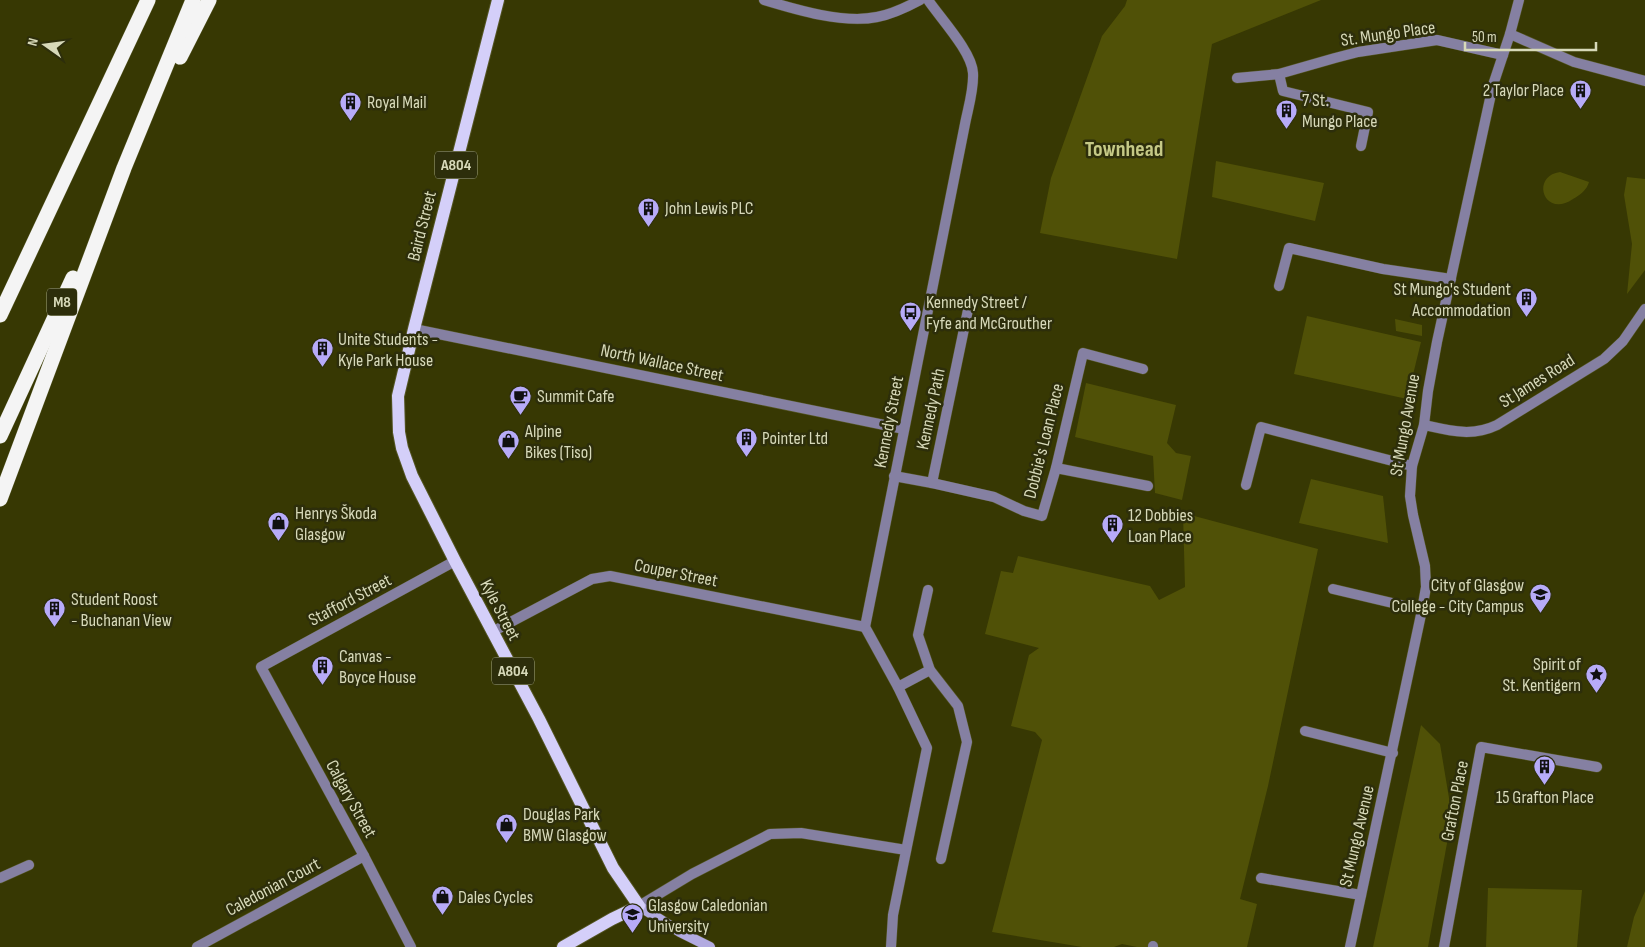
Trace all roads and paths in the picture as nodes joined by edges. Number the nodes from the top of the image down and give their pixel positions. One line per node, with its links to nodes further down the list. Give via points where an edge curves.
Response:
1 (148, 0): 15 (highway)
2 (154, 0): 15 (highway)
3 (193, 0): 17 (highway, M8)
4 (208, 0): 17 (highway, M8)
5 (498, 0): 25 (main road, Baird Street / A804)
6 (764, 0): 7 (street, via 842,18 877,17)
7 (920, 0)
8 (928, 0): 28 (street, Kennedy Street, via 962,45 973,74)
9 (1519, 0): 10 (street, St Mungo Avenue)
10 (1510, 34): 11 (street, St Mungo Avenue); 14 (street, via 1574,62)
11 (1503, 55): 12 (street, St. Mungo Place, via 1437,40 1343,56); 19 (street, St Mungo Avenue, via 1493,85)
12 (1279, 74): 13 (street, St. Mungo Place); 16 (street, via 1283,91 1368,112)
13 (1237, 78)
14 (1645, 81)
15 (93, 115): 18 (highway)
16 (1361, 146)
17 (124, 168): 30 (highway, M8); 37 (highway)
18 (57, 191): 21 (highway); 24 (highway)
19 (1451, 279): 20 (street, via 1383,269 1289,248); 27 (street, St Mungo Avenue, via 1433,361)
20 (1279, 286)
21 (0, 298)
22 (969, 305): 34 (street, Kennedy Path)
23 (1645, 309): 27 (street, St James Road, via 1623,341 1604,359 1497,425 1473,432)
24 (0, 315)
25 (414, 330): 28 (street, North Wallace Street); 29 (main road, Baird Street / A804, via 398,396)
26 (1143, 369): 32 (street, Dobbie's Loan Place, via 1083,353)
27 (1424, 425): 31 (street, St Mungo Avenue)
28 (904, 429): 33 (street, Kennedy Street)
29 (400, 432): 38 (main road, Kyle Street / A804, via 412,476)
30 (0, 436)
31 (1412, 466): 35 (street, via 1261,427); 41 (street, St Mungo Avenue, via 1412,515 1425,566)
32 (1056, 468): 34 (street, Dobbie's Loan Place, via 1042,516 1024,512 994,497); 36 (street)
33 (894, 476): 34 (street); 42 (street, Kennedy Street)
34 (932, 483)
35 (1246, 485)
36 (1148, 486)
37 (0, 499)
38 (454, 561): 43 (main road, Kyle Street / A804); 44 (street, Stafford Street)
39 (1333, 589): 41 (street)
40 (928, 590): 45 (street, via 918,635)
41 (1422, 610): 48 (street, St Mungo Avenue)
42 (865, 627): 43 (street, Couper Street, via 610,576 592,579); 46 (street)
43 (492, 632): 57 (main road, Kyle Street / A804, via 613,868)
44 (261, 667): 51 (street, Calgary Street)
45 (930, 670): 46 (street); 52 (street, via 958,706 967,742)
46 (898, 687): 50 (street, via 927,748)
47 (1304, 731): 48 (street)
48 (1392, 753): 56 (street, St Mungo Avenue)
49 (1597, 767): 64 (street, Grafton Place, via 1481,747)
50 (906, 850): 57 (street, via 801,833 770,834 692,874); 62 (street, via 893,915)
51 (364, 856): 58 (street, Caledonian Court); 59 (street, Calgary Street)
52 (941, 858)
53 (29, 865): 54 (street)
54 (0, 878)
55 (1262, 878): 56 (street)
56 (1361, 895): 63 (street, St Mungo Avenue)
57 (639, 906): 60 (main road); 61 (street)
58 (197, 947)
59 (411, 947)
60 (563, 947)
61 (710, 947)
62 (891, 947)
63 (1350, 947)
64 (1444, 947)

